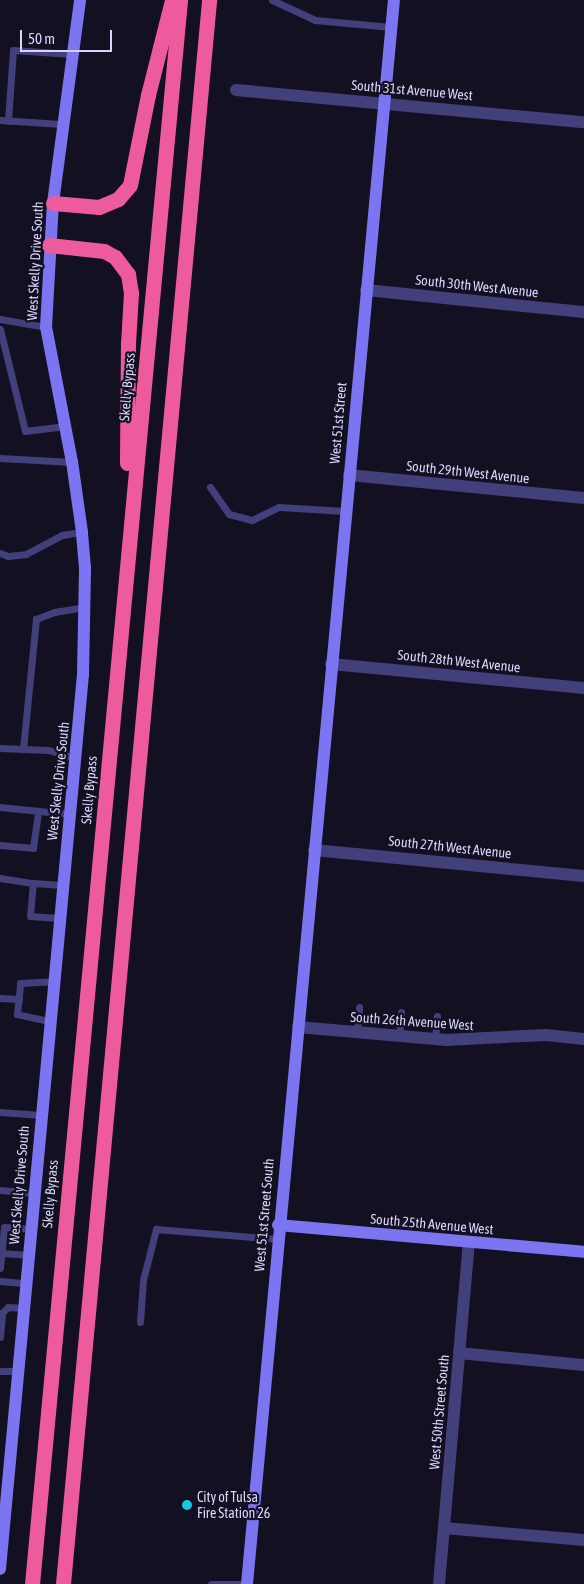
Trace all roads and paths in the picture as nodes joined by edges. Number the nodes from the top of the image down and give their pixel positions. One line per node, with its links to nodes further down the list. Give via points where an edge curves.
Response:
1 (75, 0): 2 (lane)
2 (80, 0): 9 (street, West Skelly Drive South)
3 (172, 0): 15 (highway, via 130,186 118,200 99,207)
4 (180, 0): 31 (highway, Skelly Bypass)
5 (209, 0): 87 (highway)
6 (272, 0): 8 (lane, via 314,20)
7 (394, 0): 8 (street, West 51st Street)
8 (391, 27): 11 (street, West 51st Street)
9 (72, 54): 12 (lane, via 13,50); 14 (street, West Skelly Drive South)
10 (236, 90): 11 (street, South 31st Avenue West)
11 (384, 103): 13 (street, South 31st Avenue West); 17 (street, West 51st Street)
12 (4, 120): 14 (lane)
13 (584, 122)
14 (61, 124): 15 (street, West Skelly Drive South)
15 (53, 203): 16 (street, West Skelly Drive South)
16 (50, 245): 20 (street, West Skelly Drive South); 31 (highway, via 104,251 123,265 130,283)
17 (366, 290): 18 (street, South 30th West Avenue); 25 (street, West 51st Street)
18 (584, 312)
19 (0, 319): 20 (lane)
20 (46, 326): 22 (street, West Skelly Drive South)
21 (0, 328): 22 (lane, via 25,431)
22 (66, 426): 24 (street, West Skelly Drive South)
23 (0, 458): 24 (lane)
24 (72, 462): 29 (street, West Skelly Drive South)
25 (348, 475): 27 (street, South 29th West Avenue); 28 (street, West 51st Street)
26 (210, 487): 28 (lane, via 229,514 252,520 279,507)
27 (584, 498)
28 (345, 511): 33 (street, West 51st Street)
29 (82, 532): 30 (lane, via 62,536 26,554 8,556); 32 (street, West Skelly Drive South)
30 (0, 552)
31 (127, 556): 86 (highway, Skelly Bypass)
32 (85, 607): 36 (lane, via 54,612 36,619); 37 (street, West Skelly Drive South)
33 (331, 664): 34 (street, South 28th West Avenue); 42 (street, West 51st Street)
34 (584, 688)
35 (0, 748): 36 (lane)
36 (23, 749): 37 (lane, via 48,750)
37 (76, 758): 40 (street, West Skelly Drive South)
38 (0, 806): 39 (lane)
39 (38, 810): 40 (lane); 41 (lane, via 33,848)
40 (69, 814): 46 (street, West Skelly Drive South)
41 (0, 845)
42 (314, 850): 43 (street, South 27th West Avenue); 55 (street, West 51st Street South)
43 (584, 876)
44 (0, 878): 45 (lane)
45 (32, 883): 46 (lane); 47 (lane, via 30,916)
46 (62, 885): 47 (street, West Skelly Drive South)
47 (59, 918): 48 (street, West Skelly Drive South)
48 (53, 981): 50 (lane, via 20,983); 54 (street, West Skelly Drive South)
49 (0, 998): 50 (lane)
50 (19, 1000): 54 (lane, via 17,1014)
51 (359, 1007): 56 (lane)
52 (401, 1012): 57 (lane)
53 (437, 1016): 58 (lane)
54 (49, 1021): 61 (street, West Skelly Drive South)
55 (298, 1027): 56 (street, South 26th Avenue West); 64 (street, West 51st Street South)
56 (357, 1032): 57 (street, South 26th Avenue West)
57 (399, 1036): 58 (street, South 26th Avenue West)
58 (435, 1039): 59 (street, South 26th Avenue West, via 478,1041 546,1036)
59 (584, 1039)
60 (0, 1112): 61 (lane)
61 (41, 1115): 63 (street, West Skelly Drive South)
62 (0, 1190): 63 (lane)
63 (34, 1193): 65 (street, West Skelly Drive South)
64 (278, 1226): 66 (street, West 51st Street South); 67 (street, South 25th Avenue West)
65 (30, 1229): 69 (lane, via 4,1227); 70 (street, West Skelly Drive South)
66 (277, 1239): 75 (lane, via 156,1229 143,1280); 89 (street, West 51st Street South)
67 (470, 1242): 68 (street, South 25th Avenue West); 77 (street, West 50th Street South)
68 (584, 1252)
69 (1, 1253): 70 (lane); 71 (lane)
70 (28, 1255): 73 (street, West Skelly Drive South)
71 (0, 1268)
72 (0, 1281): 73 (lane)
73 (26, 1283): 74 (street, West Skelly Drive South)
74 (23, 1308): 76 (lane, via 8,1307 2,1313); 80 (street, West Skelly Drive South)
75 (140, 1322)
76 (0, 1337)
77 (459, 1353): 78 (street); 82 (street, West 50th Street South)
78 (584, 1364)
79 (0, 1371): 80 (lane)
80 (17, 1371): 81 (street, West Skelly Drive South)
81 (4, 1484): 84 (street, West Skelly Drive South)
82 (444, 1528): 83 (street); 90 (street, West 50th Street South)
83 (584, 1540)
84 (1, 1546): 85 (street, West Skelly Drive South)
85 (0, 1569)
86 (32, 1584)
87 (63, 1584)
88 (211, 1584): 89 (lane)
89 (247, 1584)
90 (439, 1584)

